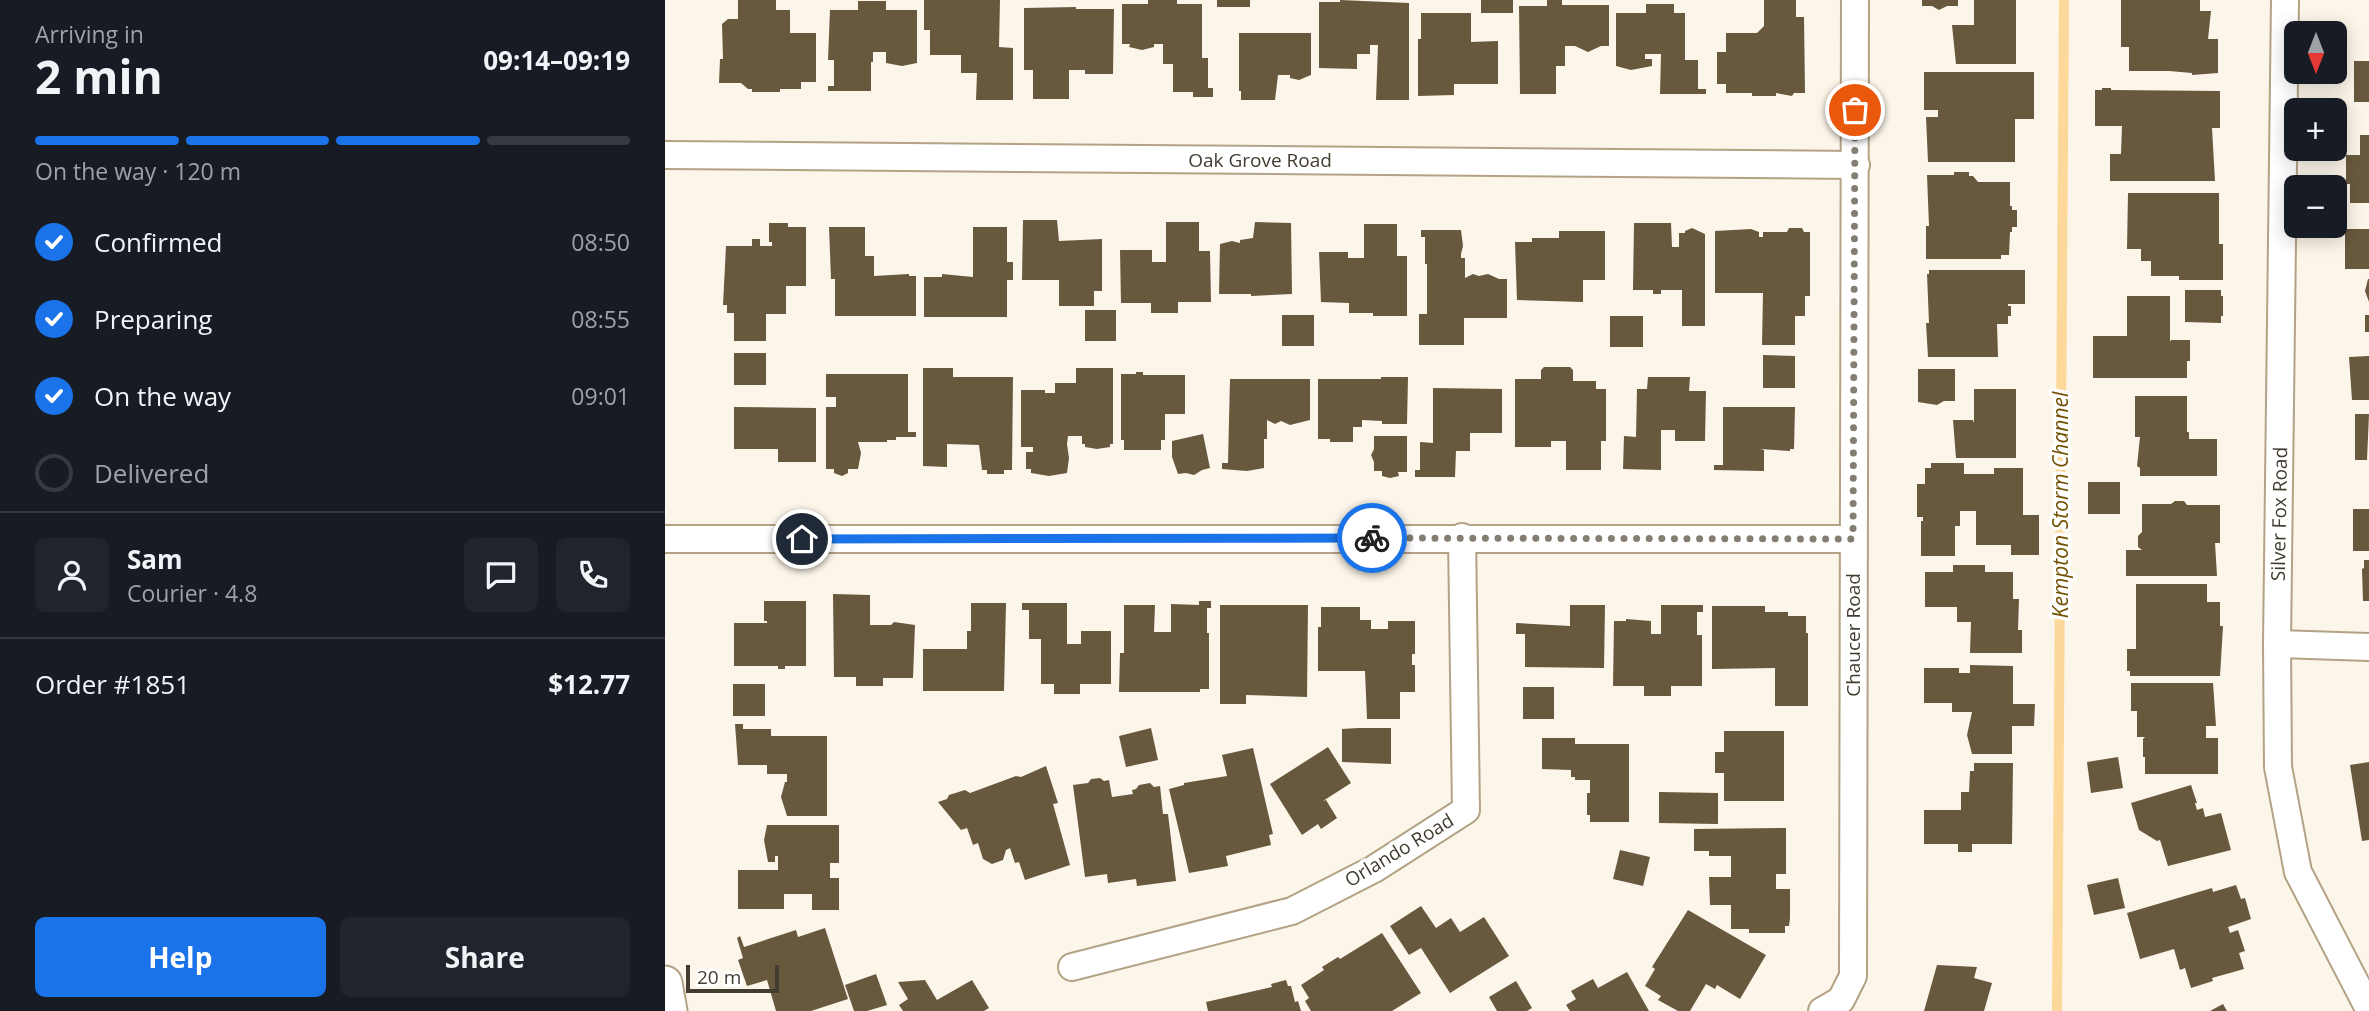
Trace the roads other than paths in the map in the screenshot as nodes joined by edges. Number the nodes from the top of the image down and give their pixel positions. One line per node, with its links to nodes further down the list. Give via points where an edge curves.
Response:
1 (1855, 0): 4 (street, Chaucer Road)
2 (2285, 0): 8 (street, Silver Fox Road)
3 (665, 155): 4 (street, Oak Grove Road)
4 (1856, 165): 6 (street, Chaucer Road)
5 (1462, 537): 6 (street); 7 (street); 10 (street, Orlando Road, via 1466,810 1374,869 1292,911)
6 (1853, 539): 14 (street, Chaucer Road, via 1853,976 1841,1000)
7 (665, 540)
8 (2277, 644): 9 (street); 12 (street, Silver Fox Road, via 2278,767 2298,872)
9 (2369, 647)
10 (1072, 967)
11 (665, 983): 13 (street)
12 (2369, 1009)
13 (670, 1011)
14 (1822, 1011)

